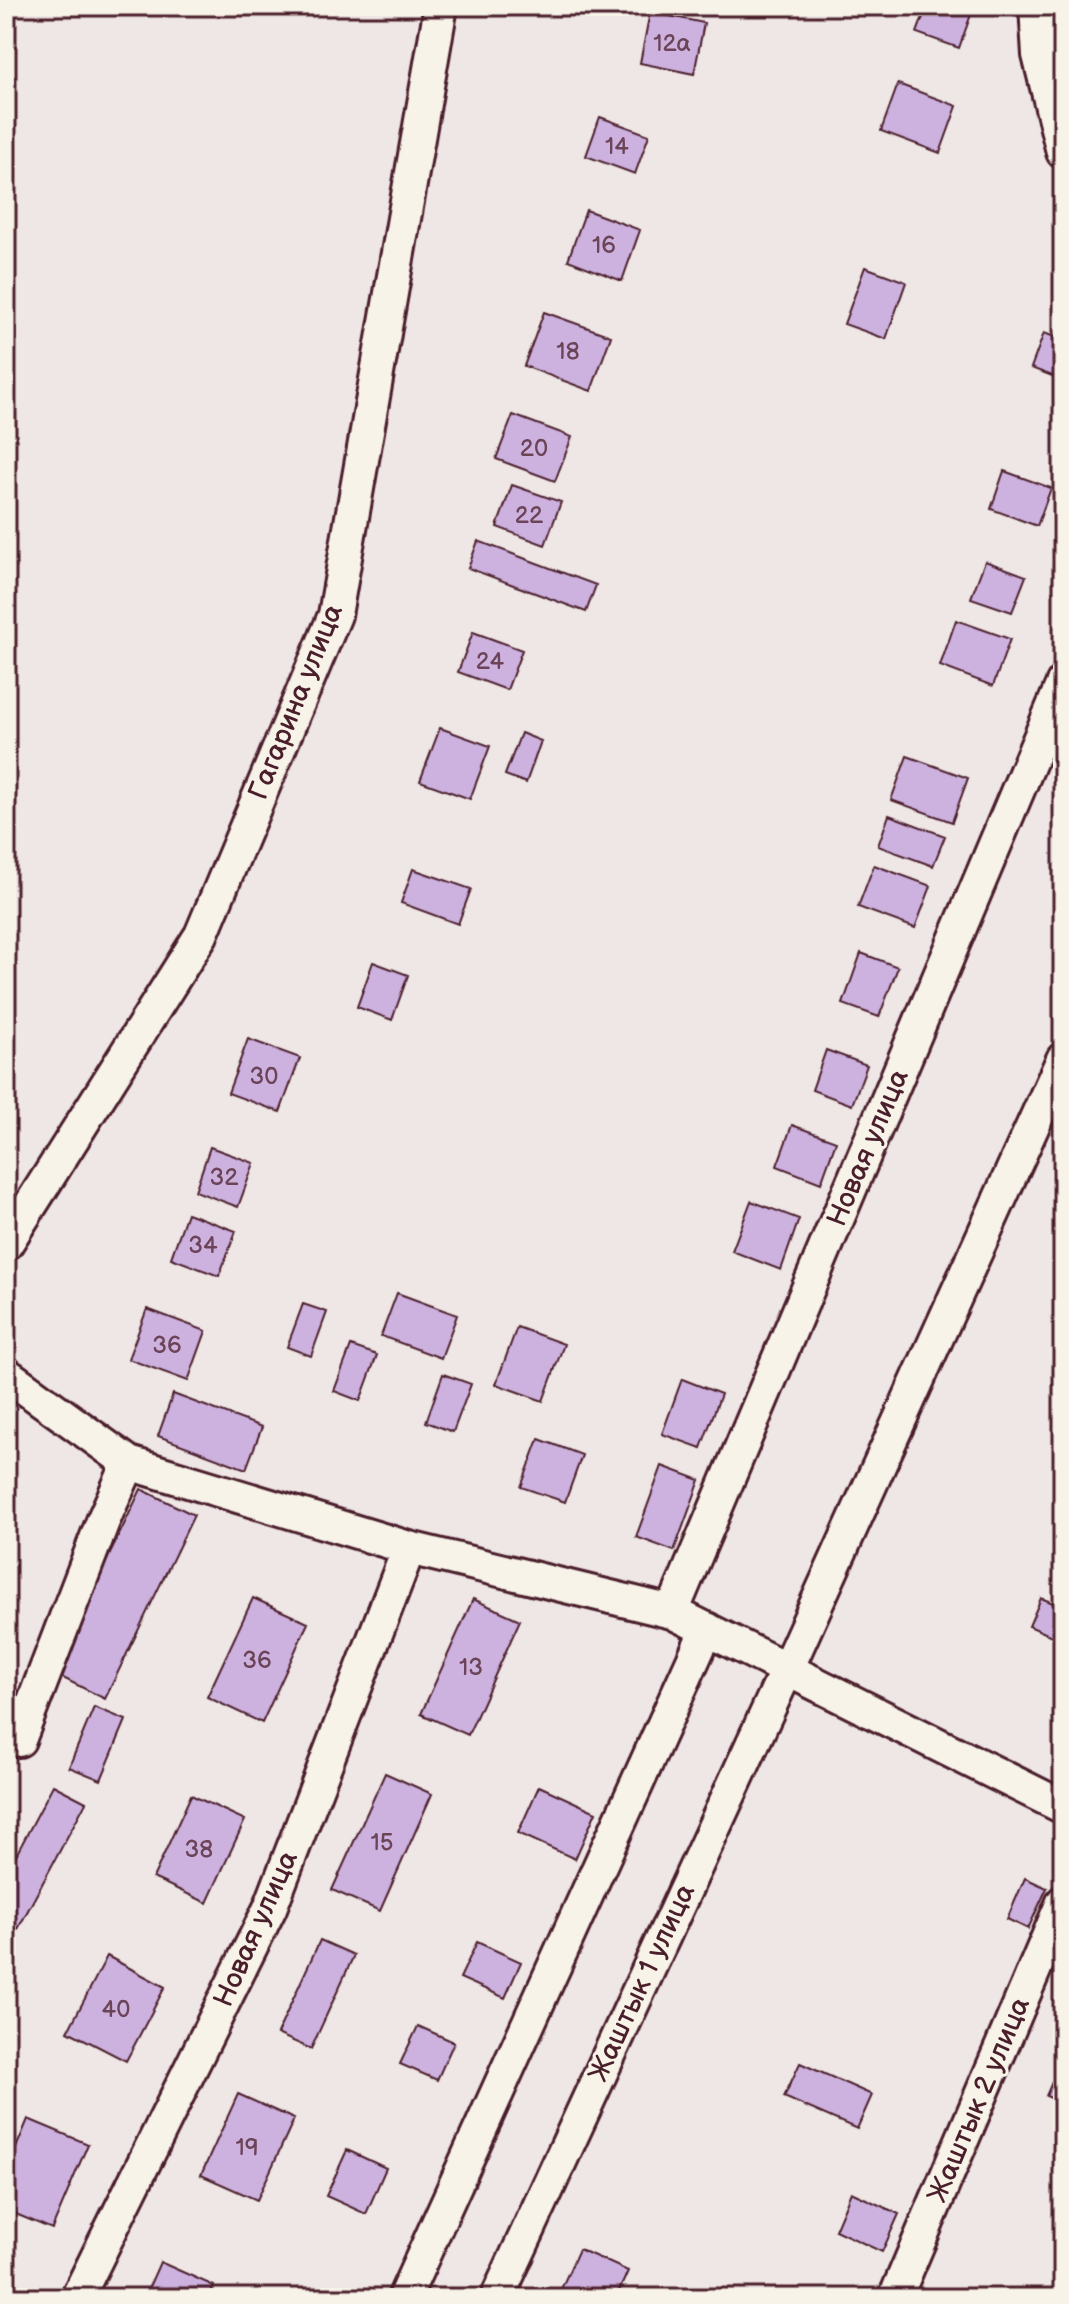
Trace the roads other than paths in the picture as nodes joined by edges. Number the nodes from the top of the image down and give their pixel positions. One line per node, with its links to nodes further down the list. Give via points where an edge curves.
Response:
1 (441, 6): 6 (street, Гагарина улица, via 335,615 201,935)
2 (1036, 6): 3 (street, via 1039,55)
3 (1063, 152)
4 (1063, 683): 10 (street, Новая улица)
5 (1063, 1059): 12 (street)
6 (6, 1244)
7 (6, 1374): 8 (street)
8 (129, 1463): 9 (street); 13 (street)
9 (409, 1548): 10 (street); 16 (street, Новая улица, via 270,1908)
10 (672, 1612): 11 (street)
11 (707, 1629): 12 (street); 17 (street)
12 (787, 1669): 14 (street); 18 (street, Жаштык 1 улица)
13 (19, 1740)
14 (1063, 1807)
15 (1063, 1902): 19 (street, Жаштык 2 улица)
16 (77, 2298)
17 (404, 2298)
18 (497, 2298)
19 (895, 2298)

